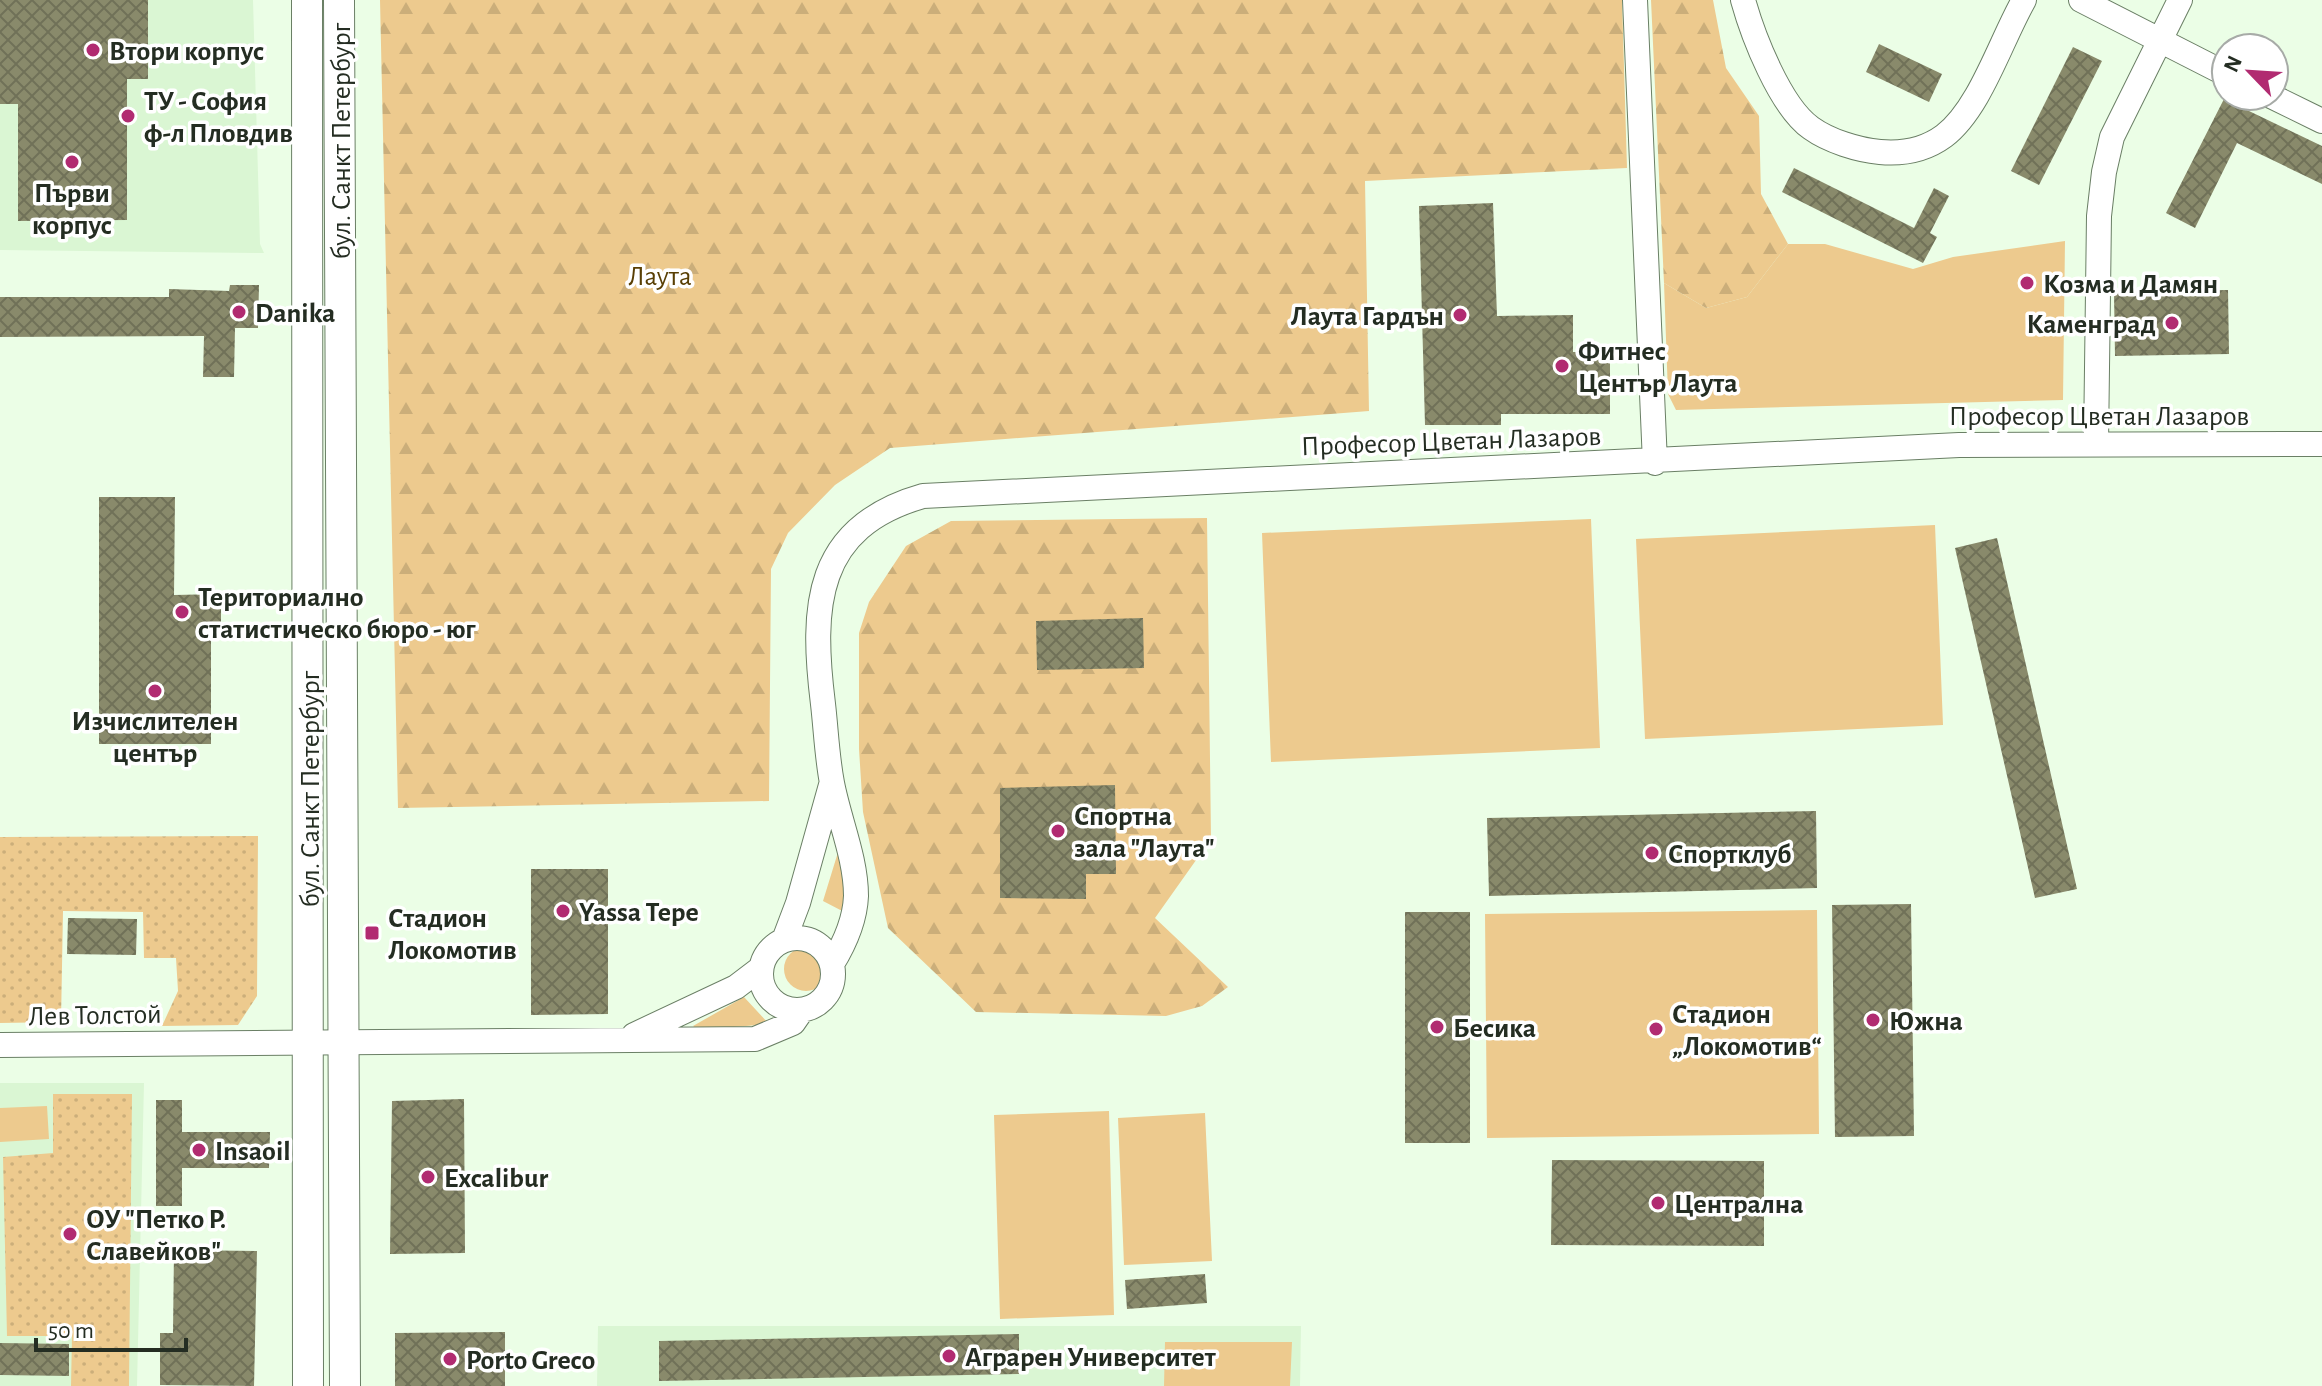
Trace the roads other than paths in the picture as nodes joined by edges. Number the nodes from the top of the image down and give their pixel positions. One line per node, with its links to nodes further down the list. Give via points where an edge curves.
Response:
1 (307, 0): 22 (main road, бул. Санкт Петербург)
2 (339, 0): 21 (main road, бул. Санкт Петербург)
3 (1635, 0): 14 (street)
4 (1743, 0): 5 (street, via 1768,66 1811,129 1868,151 1894,153 1917,150 1943,136 1966,114)
5 (2024, 0)
6 (2081, 0): 8 (street)
7 (2180, 0): 8 (street)
8 (2161, 41): 9 (street); 12 (street, via 2112,137 2104,172)
9 (2210, 66)
10 (2290, 105): 11 (street)
11 (2322, 121)
12 (2096, 444): 13 (street, Професор Цветан Лазаров); 14 (street, Професор Цветан Лазаров, via 1959,445)
13 (2322, 444)
14 (1655, 463): 15 (street, Професор Цветан Лазаров, via 923,496 892,505 864,523 839,549 823,580 818,667)
15 (832, 783): 16 (street, Професор Цветан Лазаров); 17 (street, Професор Цветан Лазаров, via 856,892 848,931)
16 (784, 940): 17 (street, via 814,941); 18 (street, via 769,950)
17 (832, 964): 19 (street, via 834,977 825,997)
18 (761, 968): 19 (street, via 771,999 780,1007); 20 (street, via 736,987)
19 (802, 1010): 20 (street, via 793,1023 755,1039)
20 (628, 1038): 21 (street)
21 (344, 1042): 22 (street, Лев Толстой); 25 (main road, бул. Санкт Петербург)
22 (310, 1043): 23 (street, Лев Толстой); 24 (main road, бул. Санкт Петербург)
23 (0, 1045)
24 (308, 1386)
25 (345, 1386)

